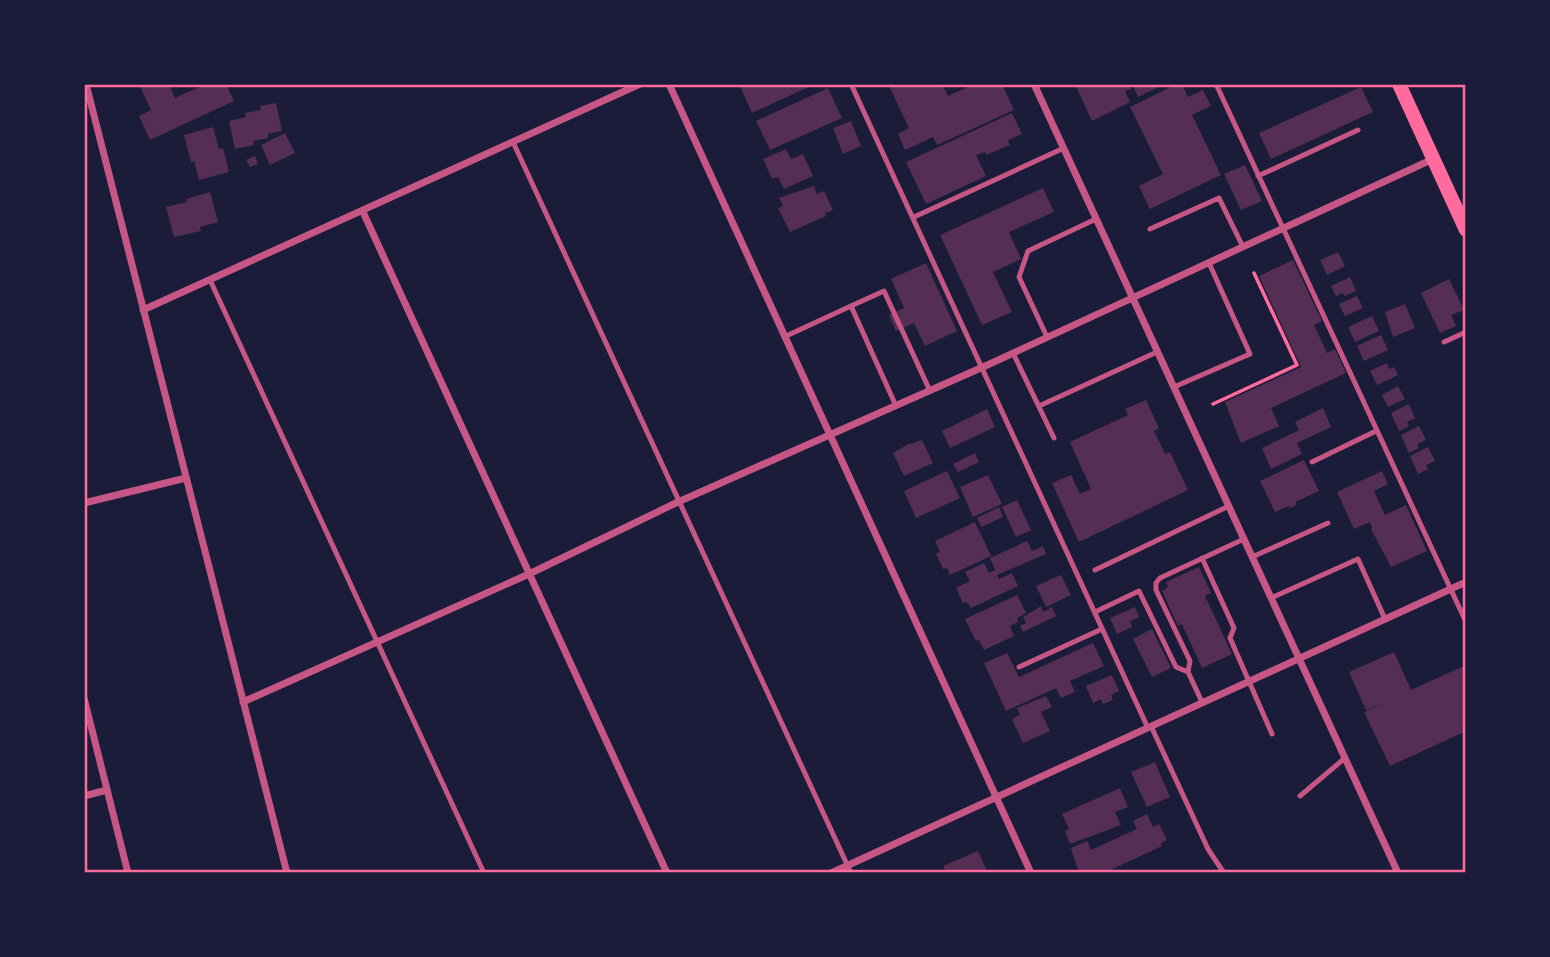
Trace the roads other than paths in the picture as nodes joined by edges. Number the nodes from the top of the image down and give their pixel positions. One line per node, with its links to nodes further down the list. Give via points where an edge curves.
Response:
1 (86, 84): 24 (street)
2 (640, 84): 9 (street)
3 (668, 84): 26 (street)
4 (851, 84): 14 (lane)
5 (1034, 84): 10 (street)
6 (1216, 84): 12 (lane)
7 (1399, 84): 11 (main road)
8 (1358, 130): 12 (lane)
9 (513, 142): 13 (street); 41 (lane)
10 (1064, 148): 14 (lane); 15 (street)
11 (1434, 158): 17 (street); 18 (main road)
12 (1258, 176): 17 (lane)
13 (363, 212): 21 (street); 49 (street)
14 (914, 218): 31 (lane)
15 (1096, 219): 22 (street); 27 (lane, via 1028,251 1019,277)
16 (1150, 229): 19 (lane, via 1219,198)
17 (1282, 229): 19 (street); 36 (lane)
18 (1466, 230)
19 (1243, 247): 20 (street)
20 (1209, 263): 22 (street); 32 (lane, via 1250,354)
21 (210, 280): 24 (street); 57 (lane)
22 (1132, 297): 27 (street); 29 (street)
23 (851, 306): 26 (lane); 33 (lane, via 884,291); 34 (lane)
24 (144, 310): 40 (street)
25 (1466, 332): 28 (lane)
26 (784, 337): 37 (street)
27 (1047, 337): 30 (street)
28 (1444, 342)
29 (1157, 352): 32 (street); 35 (lane)
30 (1013, 353): 31 (street); 35 (lane)
31 (983, 366): 33 (street); 53 (lane)
32 (1174, 387): 43 (street)
33 (930, 391): 34 (street)
34 (896, 406): 37 (street)
35 (1039, 407): 38 (lane)
36 (1376, 431): 39 (lane); 51 (lane)
37 (829, 436): 41 (street); 71 (street)
38 (1054, 438)
39 (1312, 462)
40 (186, 478): 42 (street); 63 (street)
41 (678, 502): 49 (street); 72 (lane)
42 (84, 503)
43 (1229, 506): 45 (street); 48 (lane)
44 (1328, 523): 46 (lane)
45 (1244, 539): 46 (street); 47 (lane)
46 (1252, 557): 52 (street)
47 (1202, 558): 60 (lane, via 1160,578 1155,585 1189,661); 61 (lane, via 1234,628 1230,638)
48 (1095, 570)
49 (529, 574): 57 (street); 76 (street)
50 (1466, 582): 51 (street)
51 (1451, 589): 54 (street); 55 (lane)
52 (1271, 598): 54 (lane, via 1358,558); 58 (street)
53 (1095, 612): 56 (lane); 60 (lane, via 1139,591 1176,667)
54 (1385, 619): 58 (street)
55 (1466, 622)
56 (1102, 629): 59 (lane); 65 (lane)
57 (377, 641): 63 (street); 75 (lane)
58 (1298, 658): 61 (street); 67 (street)
59 (1019, 667)
60 (1188, 671): 64 (lane)
61 (1249, 681): 64 (street); 66 (lane)
62 (84, 698): 68 (street)
63 (243, 702): 74 (street)
64 (1202, 702): 65 (street)
65 (1149, 726): 71 (street); 79 (lane)
66 (1272, 734)
67 (1345, 758): 70 (lane); 80 (street)
68 (107, 790): 69 (street); 73 (street)
69 (84, 796)
70 (1300, 796)
71 (996, 798): 72 (street); 78 (street)
72 (849, 869): 77 (street)
73 (128, 873)
74 (287, 873)
75 (484, 873)
76 (667, 873)
77 (831, 873)
78 (1031, 873)
79 (1224, 873)
80 (1398, 873)

